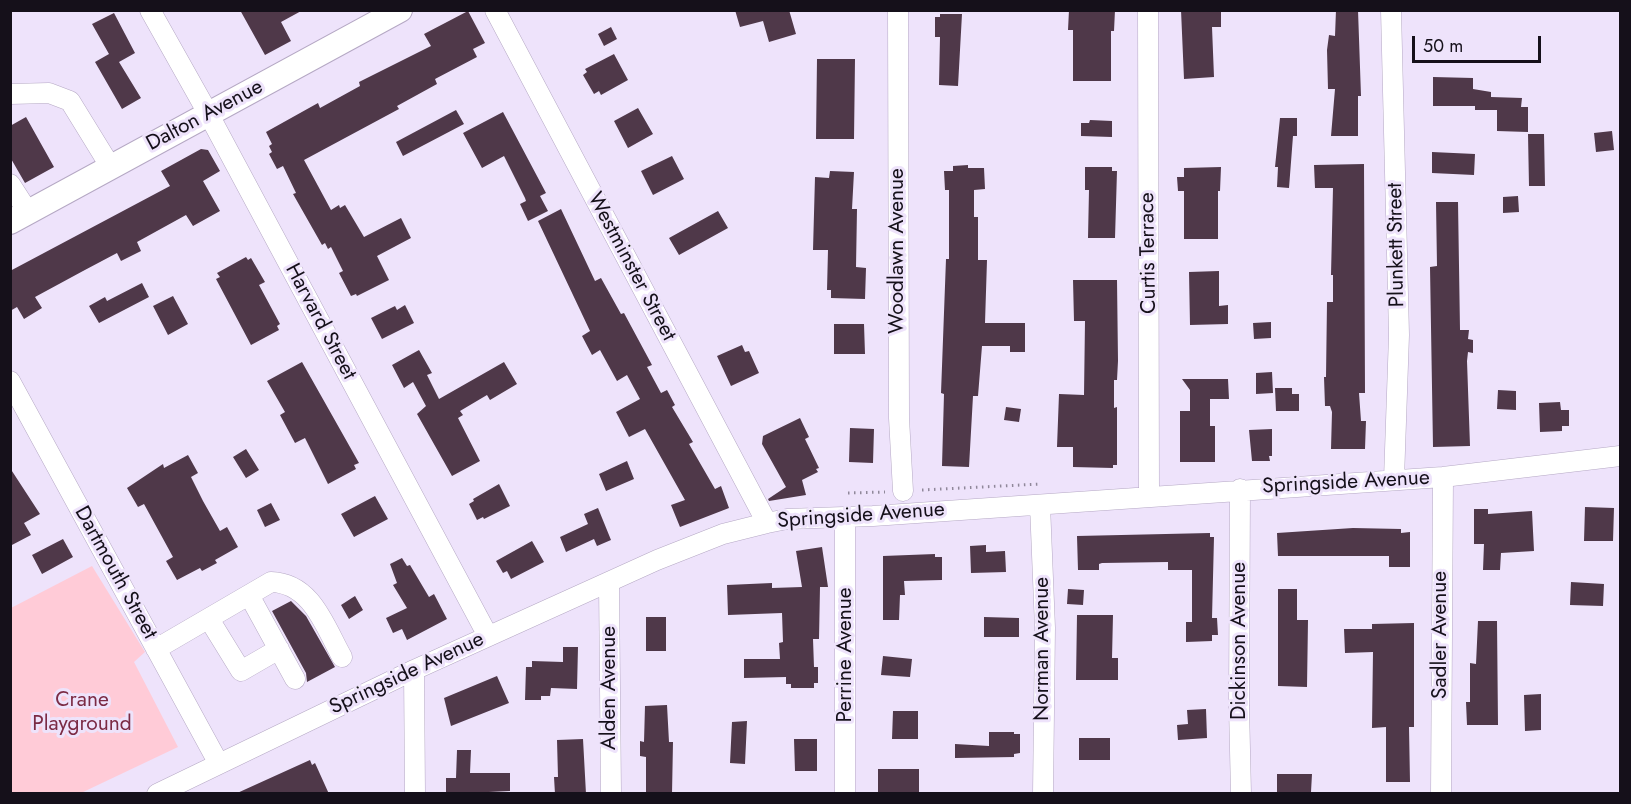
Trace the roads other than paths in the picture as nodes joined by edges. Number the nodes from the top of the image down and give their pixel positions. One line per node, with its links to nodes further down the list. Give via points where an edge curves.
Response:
1 (150, 10): 8 (street, Harvard Street)
2 (400, 10): 8 (main road, Dalton Avenue)
3 (495, 10): 21 (street, Westminster Street)
4 (898, 10): 17 (street, Woodlawn Avenue, via 899,418)
5 (1148, 10): 18 (street, Curtis Terrace)
6 (1391, 10): 15 (street, Plunkett Street, via 1399,336)
7 (10, 94): 9 (street, via 49,93 70,101)
8 (209, 115): 9 (main road, Dalton Avenue); 25 (street, Harvard Street)
9 (110, 166): 11 (main road, Dalton Avenue)
10 (11, 179): 11 (street)
11 (19, 217)
12 (10, 381): 26 (street, Dartmouth Street)
13 (1620, 456): 14 (street, Springside Avenue)
14 (1443, 477): 15 (street, Springside Avenue); 38 (street, Sadler Avenue)
15 (1394, 479): 16 (street, Springside Avenue)
16 (1240, 489): 18 (street, Springside Avenue); 37 (street, Dickinson Avenue)
17 (903, 491)
18 (1149, 496): 19 (street, Springside Avenue)
19 (1040, 505): 20 (street, Springside Avenue); 36 (street, Norman Avenue, via 1045,628)
20 (845, 517): 21 (street, Springside Avenue); 35 (street, Perrine Avenue)
21 (767, 523): 22 (street, Springside Avenue, via 723,534)
22 (609, 582): 25 (street, Springside Avenue); 34 (street, Alden Avenue)
23 (249, 595): 24 (street); 27 (street); 28 (street, via 271,582 284,582 298,590 309,598)
24 (209, 619): 26 (street); 27 (street, via 241,671)
25 (488, 636): 29 (street, Springside Avenue)
26 (156, 649): 31 (street, Dartmouth Street)
27 (279, 649): 30 (street)
28 (342, 657)
29 (414, 670): 31 (street, Springside Avenue); 33 (street)
30 (295, 679)
31 (219, 764): 32 (street, Springside Avenue)
32 (157, 794)
33 (415, 794)
34 (611, 794)
35 (845, 794)
36 (1042, 794)
37 (1241, 794)
38 (1442, 794)

